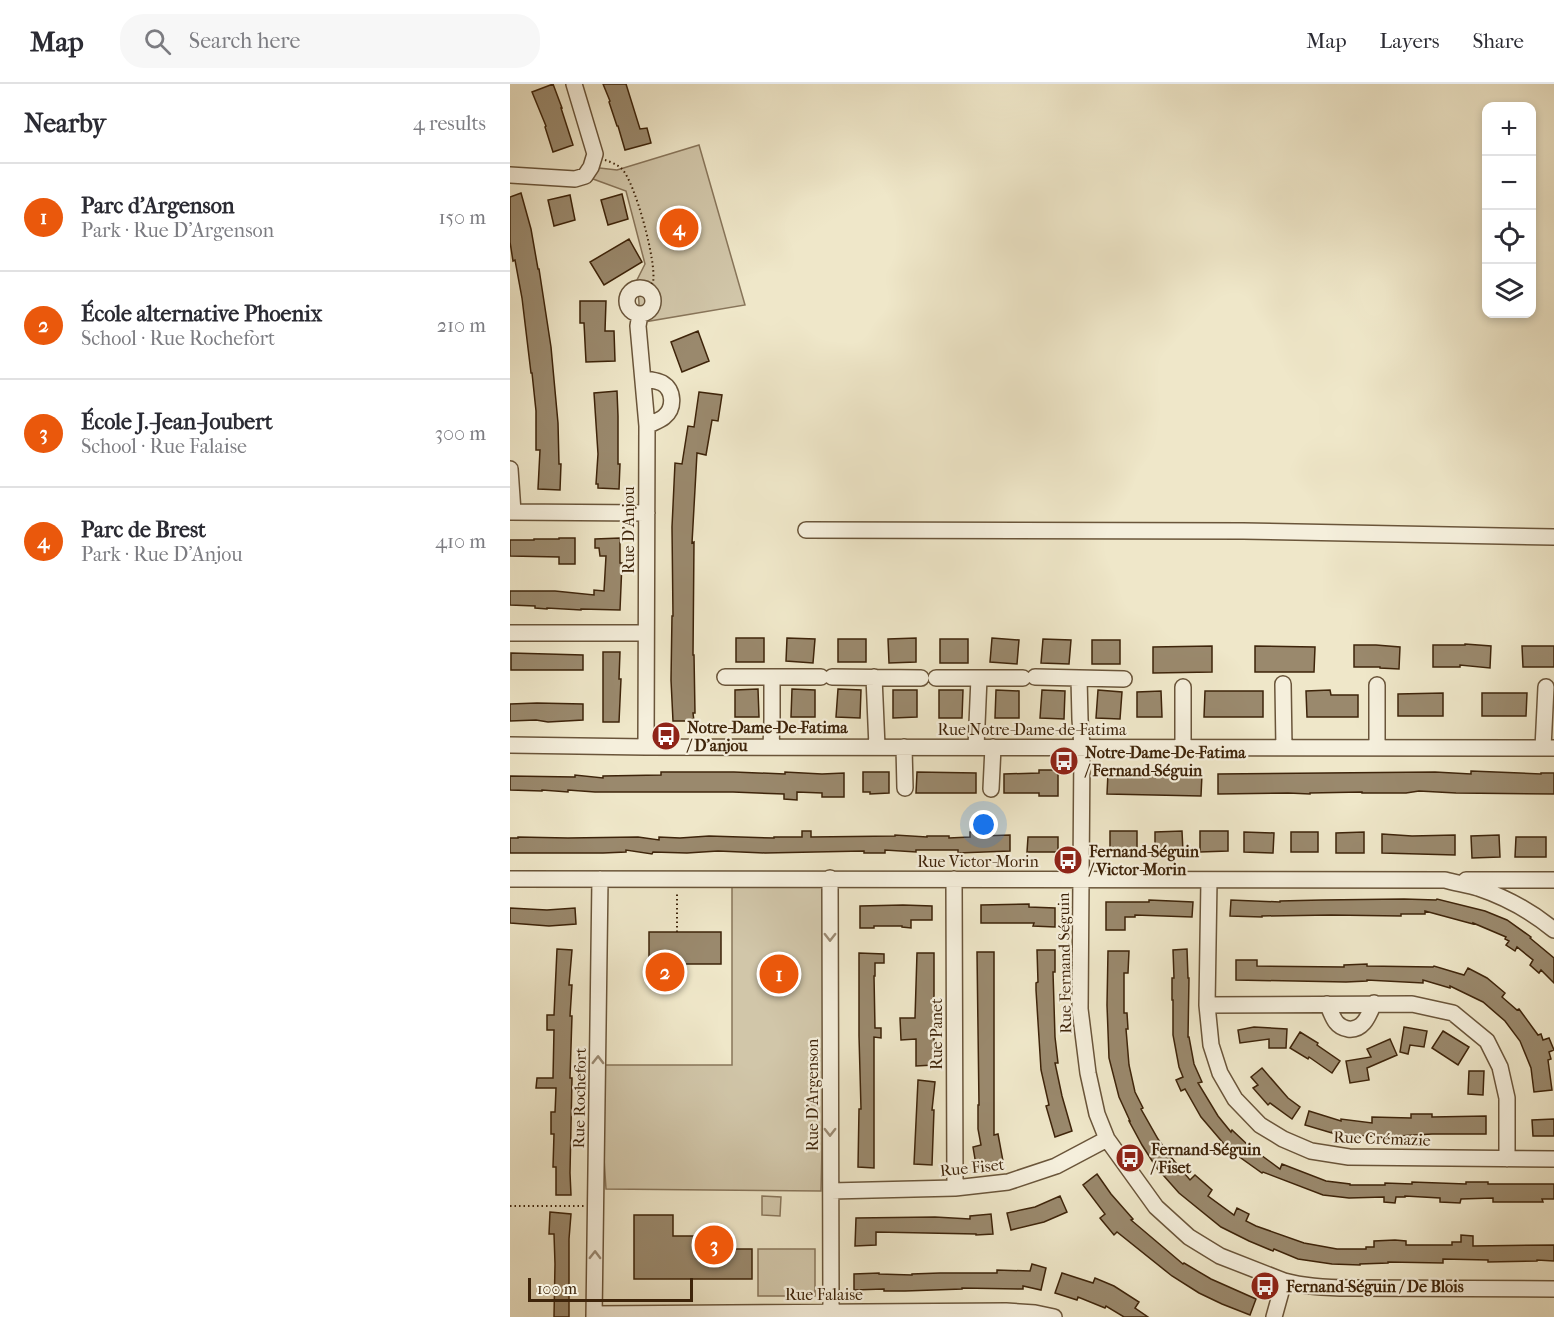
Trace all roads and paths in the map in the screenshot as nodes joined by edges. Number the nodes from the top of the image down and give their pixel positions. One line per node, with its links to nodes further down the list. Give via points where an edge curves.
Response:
1 (573, 84): 2 (street)
2 (593, 160): 3 (street, via 585,176 575,179); 4 (path, via 621,168 631,183 650,247 653,283)
3 (510, 175)
4 (647, 290): 5 (street, Rue D'Anjou, via 653,297 653,306 640,314 638,326)
5 (643, 378): 6 (street, Rue D'Anjou); 6 (street, via 664,385 672,398 668,413)
6 (647, 426): 9 (street, Rue D'Anjou)
7 (510, 469): 8 (street)
8 (511, 512): 9 (street)
9 (647, 513): 13 (street, Rue D'Anjou)
10 (806, 530): 11 (street, via 1243,531)
11 (1554, 537)
12 (510, 633): 13 (street)
13 (646, 633): 25 (street, Rue D'Anjou)
14 (725, 677): 15 (street)
15 (772, 677): 16 (street); 26 (street)
16 (874, 677): 17 (street); 27 (street)
17 (979, 678): 18 (street); 29 (street)
18 (1079, 678): 19 (street); 31 (street, Rue Fernand Séguin)
19 (1124, 679)
20 (1283, 684): 33 (street)
21 (1377, 686): 34 (street)
22 (1183, 687): 32 (street)
23 (1546, 687): 35 (street)
24 (510, 745): 25 (street, Rue Notre-Dame-de-Fatima)
25 (646, 747): 26 (street, Rue Notre-Dame-de-Fatima)
26 (771, 747): 27 (street, Rue Notre-Dame-de-Fatima)
27 (877, 747): 28 (street, Rue Notre-Dame-de-Fatima)
28 (904, 747): 29 (street, Rue Notre-Dame-de-Fatima); 36 (street)
29 (976, 747): 30 (street, Rue Notre-Dame-de-Fatima)
30 (993, 747): 31 (street, Rue Notre-Dame-de-Fatima); 37 (street)
31 (1082, 747): 32 (street, Rue Notre-Dame-de-Fatima); 43 (street, Rue Fernand Séguin)
32 (1183, 748): 33 (street, Rue Notre-Dame-de-Fatima)
33 (1284, 748): 34 (street, Rue Notre-Dame-de-Fatima)
34 (1377, 748): 35 (street, Rue Notre-Dame-de-Fatima)
35 (1549, 748)
36 (905, 789)
37 (991, 789)
38 (830, 878): 41 (street, Rue Victor-Morin); 42 (street, Rue Victor-Morin); 56 (street, Rue D'Argenson, one-way to 56)
39 (510, 879): 40 (street, Rue Victor-Morin)
40 (600, 879): 41 (street, Rue Victor-Morin); 58 (street, Rue Rochefort, one-way to 40)
41 (677, 879): 48 (path)
42 (954, 879): 43 (street, Rue Victor-Morin); 55 (street, Rue Panet)
43 (1081, 879): 44 (street, Rue Victor-Morin); 52 (street, Rue Fernand Séguin, via 1080,1010 1088,1073)
44 (1209, 880): 45 (street, Rue Victor-Morin); 51 (street, Rue Crémazie)
45 (1445, 880): 46 (street, Rue Victor-Morin); 47 (street, Rue Victor-Morin, via 1506,900)
46 (1554, 880)
47 (1554, 930)
48 (677, 932)
49 (1374, 1003): 50 (street); 50 (street, via 1366,1020 1352,1030 1336,1023); 53 (street, via 1412,1004 1452,1013 1487,1041 1500,1067 1507,1098)
50 (1327, 1004): 51 (street)
51 (1207, 1005): 53 (street, Rue Crémazie, via 1211,1045 1220,1073 1235,1099 1260,1125 1283,1139 1311,1151 1349,1157)
52 (1107, 1139): 55 (street, Rue Fiset, via 1056,1166 1008,1182); 59 (street, Rue Fernand Séguin, via 1156,1207 1189,1237 1220,1256)
53 (1507, 1159): 54 (street, Rue Crémazie)
54 (1554, 1159)
55 (955, 1188): 56 (street, Rue Fiset)
56 (831, 1191): 61 (street, Rue D'Argenson)
57 (510, 1206): 58 (path)
58 (596, 1206): 62 (street, Rue Rochefort, one-way to 58)
59 (1284, 1281): 60 (street, Rue Fernand Séguin, via 1336,1288); 64 (street)
60 (1554, 1289)
61 (831, 1312): 62 (street, Rue Falaise); 63 (street, Rue Falaise, via 1006,1311)
62 (594, 1315)
63 (1054, 1317)
64 (1274, 1317)

